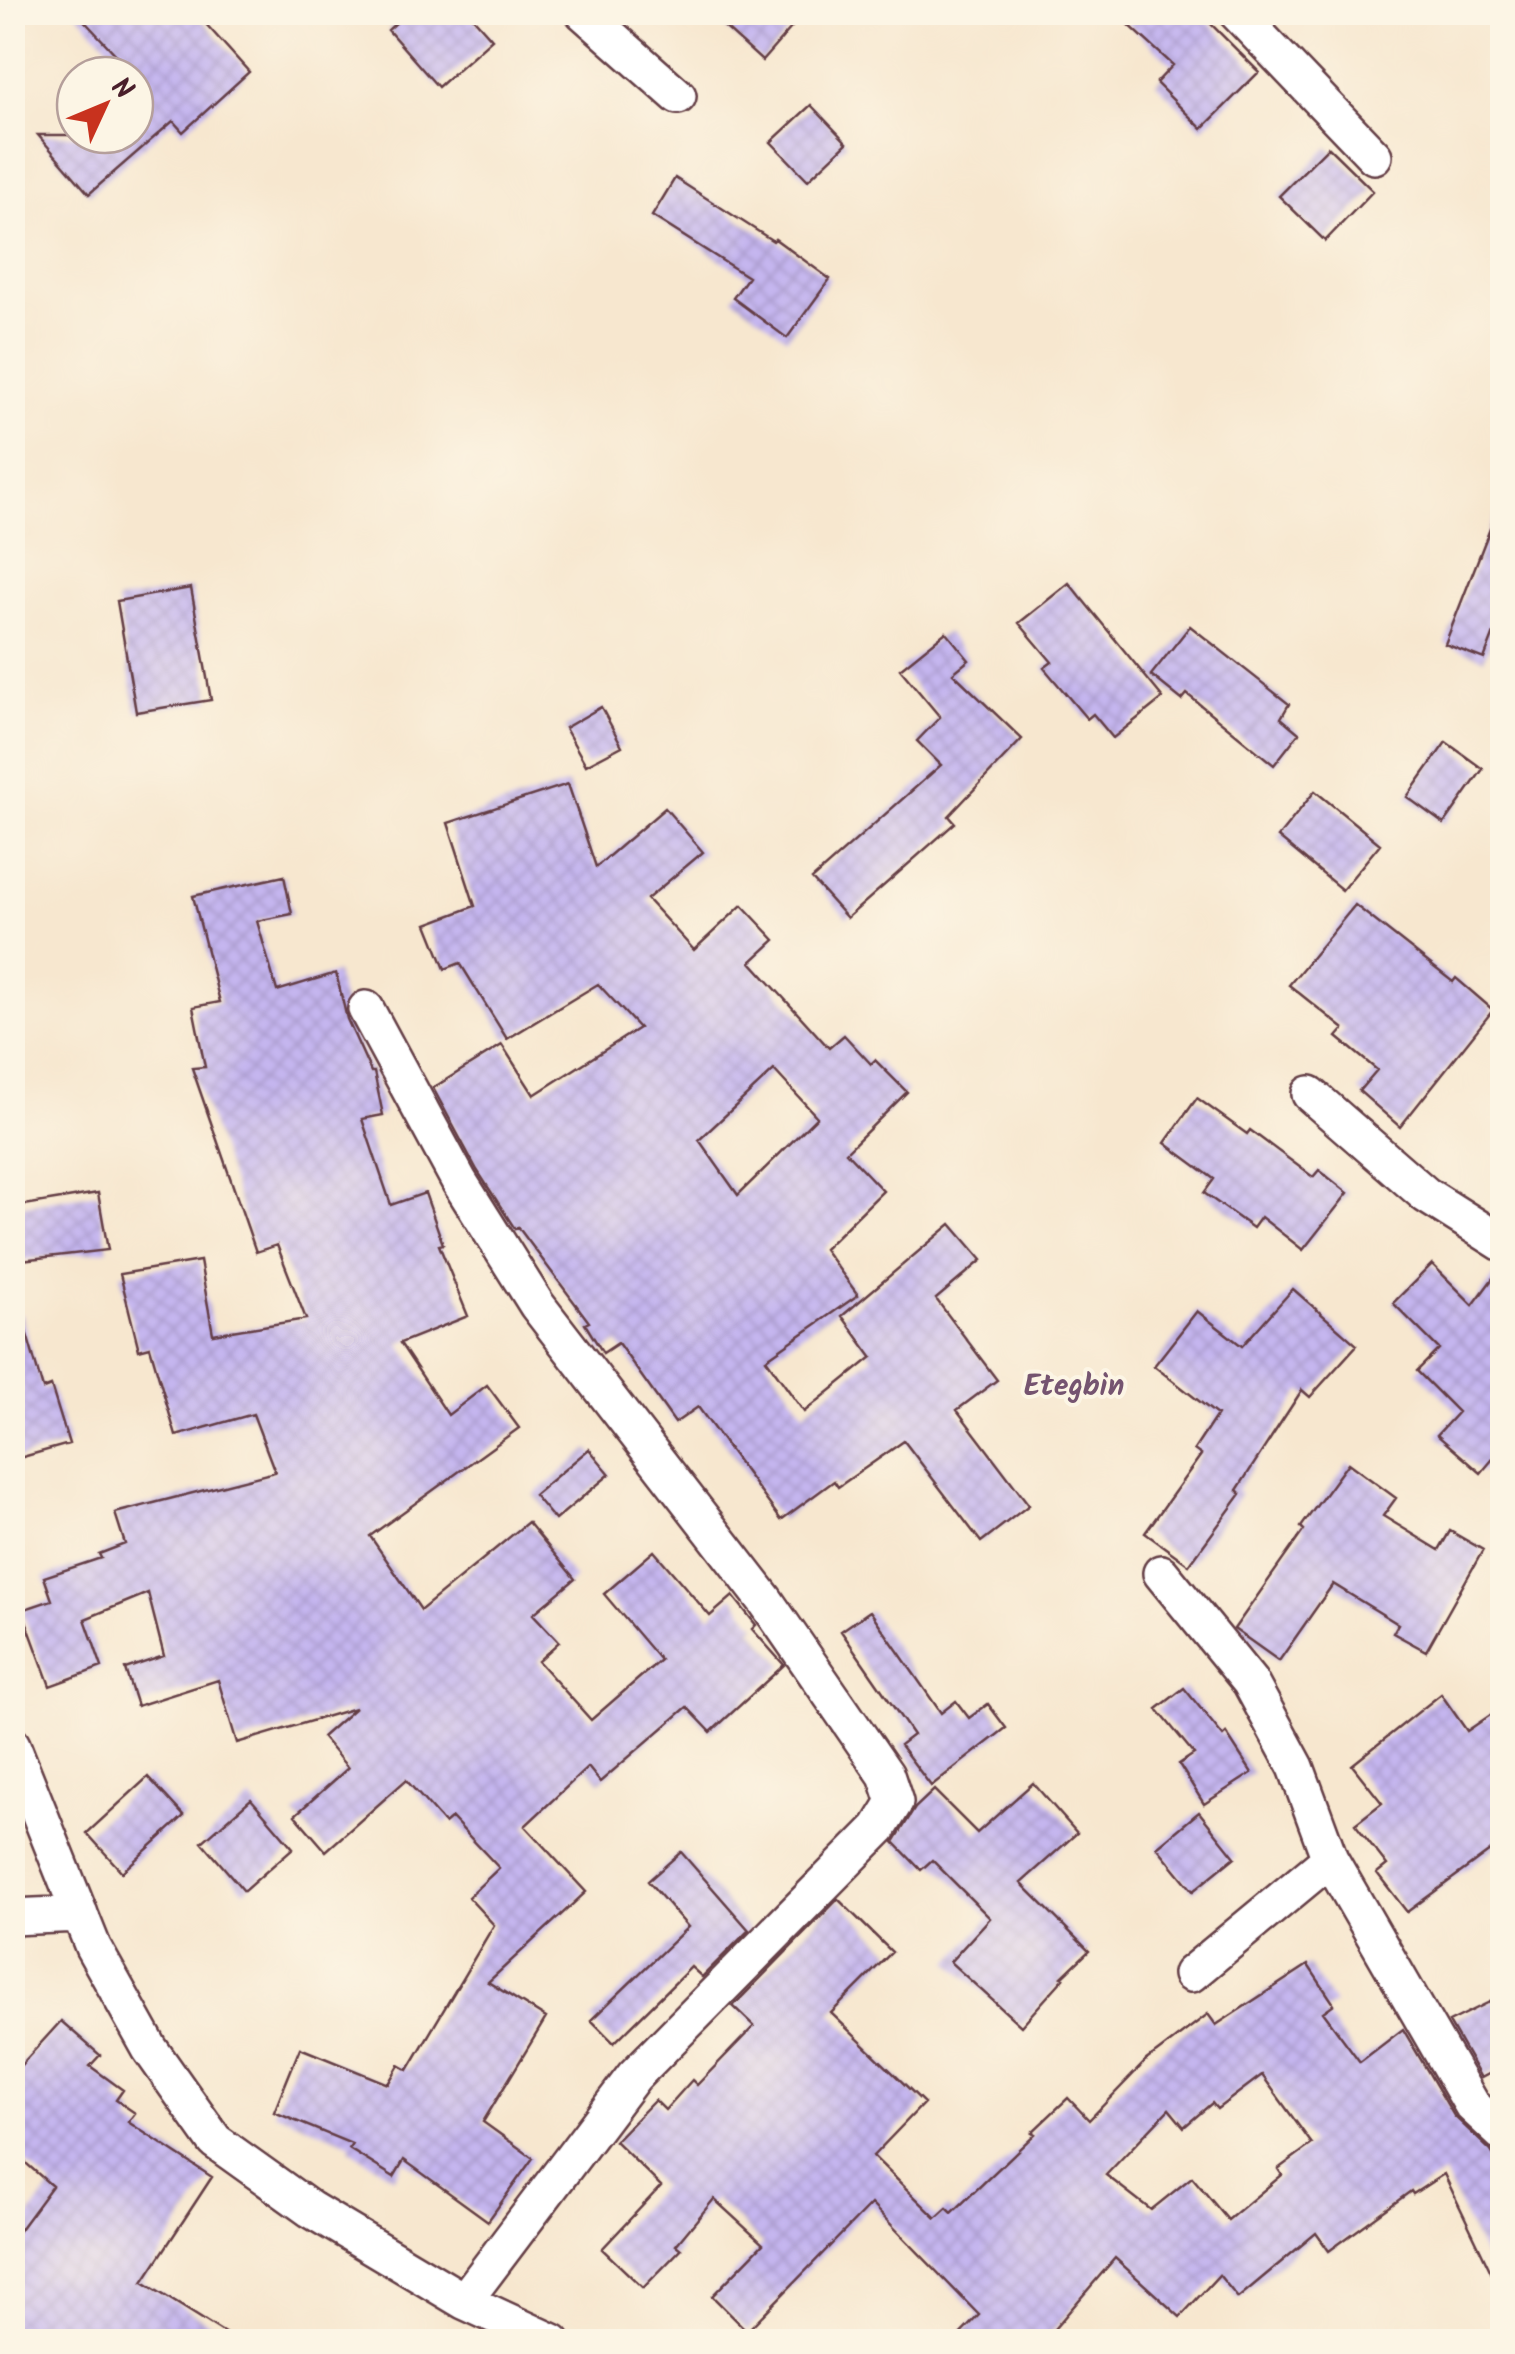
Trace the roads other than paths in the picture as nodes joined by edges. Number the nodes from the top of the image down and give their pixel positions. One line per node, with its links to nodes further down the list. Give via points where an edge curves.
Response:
1 (583, 12): 3 (street)
2 (1236, 12): 4 (street)
3 (678, 96)
4 (1374, 156)
5 (366, 1009): 15 (street, via 459,1180 537,1305 765,1600 886,1775 895,1802 880,1828 634,2076)
6 (1310, 1094): 7 (street, via 1426,1195)
7 (1502, 1242)
8 (1162, 1573): 10 (street, via 1250,1682 1296,1767)
9 (12, 1745): 11 (street)
10 (1330, 1859): 13 (street); 14 (street, via 1472,2105)
11 (80, 1914): 12 (street); 15 (street, via 150,2049 215,2142 310,2209)
12 (12, 1917)
13 (1190, 1974)
14 (1502, 2133)
15 (464, 2301): 16 (street)
16 (553, 2342)

